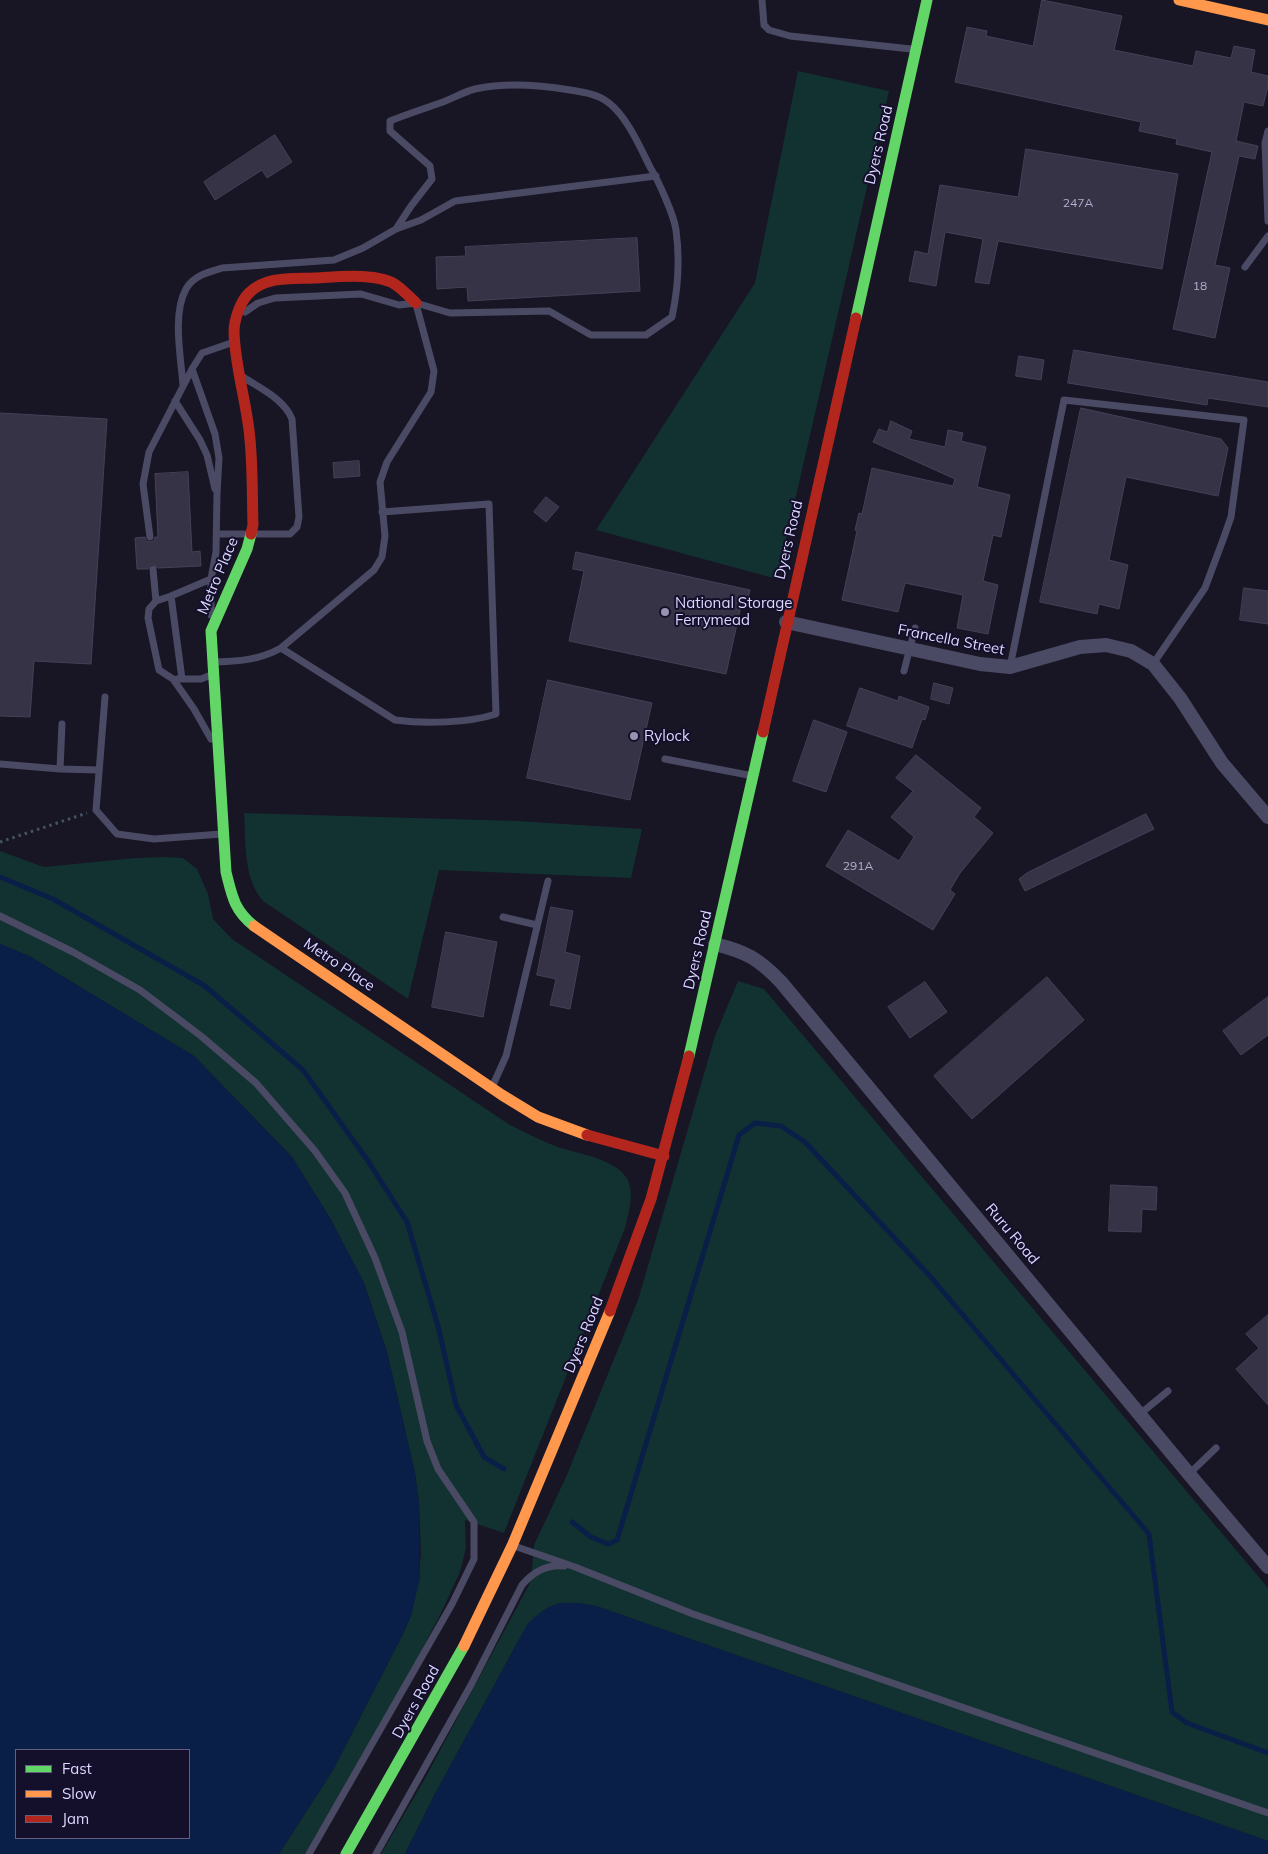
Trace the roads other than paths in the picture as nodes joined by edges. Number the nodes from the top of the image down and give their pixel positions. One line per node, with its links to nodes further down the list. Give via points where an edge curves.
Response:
1 (762, 0): 5 (lane, via 764,25 769,30 790,36)
2 (928, 0): 5 (main road, Dyers Road)
3 (1178, 0): 4 (main road)
4 (1268, 20)
5 (916, 50): 28 (main road, Dyers Road)
6 (1268, 131): 8 (lane)
7 (656, 176): 9 (lane, via 455,202); 9 (lane, Metro Place, via 620,115 601,97 551,87 475,89 390,121 390,131 430,166 432,180); 12 (lane, Metro Place, via 676,229 678,288 672,317 646,335 592,335 549,311 450,313)
8 (1268, 221)
9 (396, 229): 17 (lane, via 334,260 222,268 196,278 186,288 179,317)
10 (1268, 236): 11 (lane)
11 (1245, 267)
12 (416, 304): 13 (lane, via 399,305 361,294 275,298 246,310); 13 (main road, Metro Place, via 395,284 380,279 328,277 268,281 247,295); 20 (lane, via 434,371 431,392 387,462 380,482)
13 (234, 330): 14 (main road, Metro Place)
14 (235, 342): 15 (lane, via 202,353); 16 (main road, Metro Place)
15 (192, 368): 17 (lane); 19 (lane, via 218,447)
16 (239, 374): 22 (main road, Metro Place, via 249,430 254,508); 22 (lane, via 281,403 292,419 297,527 290,534)
17 (183, 385): 18 (lane)
18 (175, 402): 19 (lane, via 200,440); 23 (lane, via 149,452 143,484)
19 (217, 494): 21 (lane)
20 (382, 512): 31 (lane, via 385,536 382,557 374,570); 31 (lane, via 488,504 496,714 434,722 395,720)
21 (217, 534): 22 (lane); 25 (lane)
22 (252, 535): 30 (main road, Metro Place)
23 (150, 537)
24 (153, 569): 27 (lane)
25 (211, 579): 26 (lane); 30 (lane)
26 (172, 596): 27 (lane); 38 (lane)
27 (156, 601): 37 (lane, via 149,609 148,618 159,670)
28 (786, 622): 32 (street, Francella Street); 46 (main road, Dyers Road)
29 (915, 628): 32 (lane)
30 (211, 631): 35 (main road, Metro Place)
31 (281, 648): 35 (lane, via 269,655)
32 (909, 649): 34 (street, Francella Street); 36 (lane)
33 (1153, 664): 34 (street, Francella Street, via 1131,650 1106,645 1080,647); 34 (lane, via 1205,588 1231,517 1244,420 1064,400); 47 (street, Francella Street, via 1180,698 1222,763)
34 (1010, 667)
35 (213, 668): 38 (lane, via 201,679); 41 (main road, Metro Place)
36 (904, 671)
37 (173, 679): 38 (lane); 41 (lane)
38 (182, 679)
39 (105, 697): 45 (lane)
40 (62, 724): 44 (lane)
41 (219, 753): 48 (main road, Metro Place)
42 (665, 759): 46 (lane)
43 (0, 764): 44 (lane)
44 (60, 769): 45 (lane)
45 (99, 770): 48 (lane, via 96,810 117,834 154,839)
46 (752, 776): 53 (main road, Dyers Road)
47 (1268, 817)
48 (222, 834): 54 (main road, Metro Place, via 230,890 240,912 252,924)
49 (548, 881): 52 (lane)
50 (0, 916): 64 (lane, via 74,952 140,990 256,1083 315,1151 345,1194 375,1258 402,1332 427,1441 438,1468 474,1522 474,1559 471,1566)
51 (504, 917): 52 (lane)
52 (537, 925): 54 (lane, via 506,1056)
53 (715, 944): 55 (main road, Dyers Road); 57 (street, Ruru Road, via 747,954 781,982)
54 (492, 1087): 55 (main road, Metro Place, via 538,1117 560,1126)
55 (664, 1156): 60 (main road, Dyers Road, via 652,1199 602,1333)
56 (1168, 1391): 57 (lane)
57 (1140, 1414): 59 (street, Ruru Road)
58 (1216, 1448): 59 (lane)
59 (1189, 1474): 62 (street, Ruru Road)
60 (512, 1546): 61 (lane); 65 (main road, Dyers Road, via 456,1662)
61 (575, 1567): 63 (lane, via 693,1614); 66 (lane, via 548,1566 530,1576 522,1585 471,1685)
62 (1268, 1567)
63 (1268, 1813)
64 (308, 1854)
65 (346, 1854)
66 (376, 1854)

